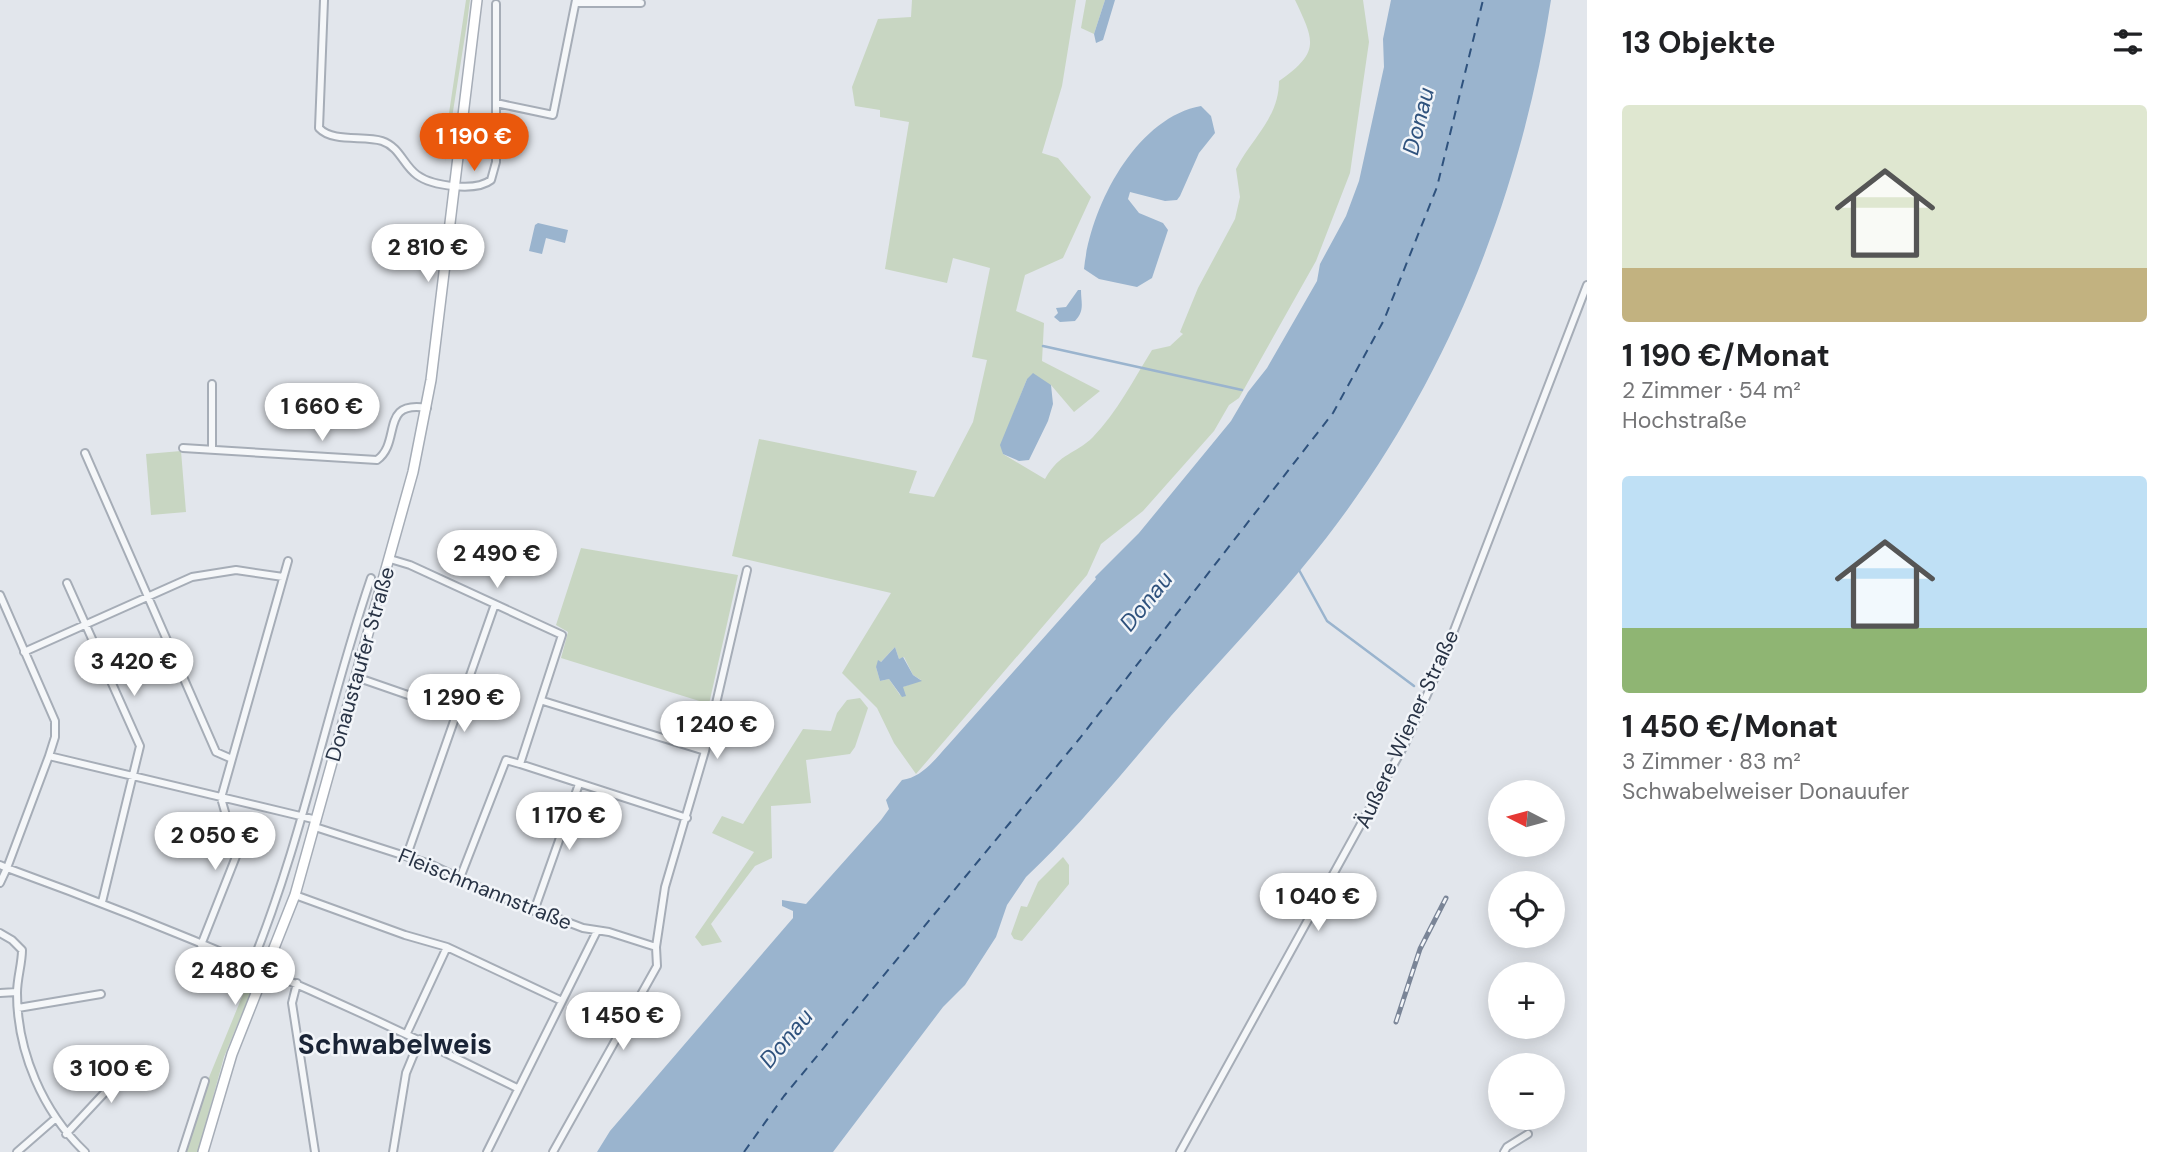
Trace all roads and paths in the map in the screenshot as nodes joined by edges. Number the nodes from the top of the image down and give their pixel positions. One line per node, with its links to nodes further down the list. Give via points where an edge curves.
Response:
1 (324, 0): 7 (street, via 319,128 327,134 382,141 397,150 416,174 429,181)
2 (477, 0): 7 (main road, Donaustaufer Straße)
3 (576, 2): 4 (street); 6 (street, via 553,115)
4 (641, 3)
5 (496, 4): 6 (street)
6 (496, 103): 7 (street, via 496,162 491,180 478,187)
7 (455, 184): 10 (main road, Donaustaufer Straße)
8 (1587, 285): 74 (street, Äußere Wiener Straße, via 1448,646 1405,744)
9 (212, 384): 12 (street)
10 (427, 408): 12 (street, via 409,407 397,414 386,450 377,460); 14 (main road, Donaustaufer Straße)
11 (183, 448): 12 (street)
12 (212, 449)
13 (85, 453): 21 (street)
14 (390, 559): 22 (street); 25 (main road, Donaustaufer Straße)
15 (288, 561): 17 (street)
16 (747, 569): 28 (street)
17 (283, 577): 21 (street, via 223,570); 30 (street)
18 (371, 578): 35 (street, Donaustaufer Straße)
19 (67, 583): 23 (street)
20 (0, 595): 24 (street)
21 (147, 596): 23 (street); 30 (street, via 216,752)
22 (495, 604): 26 (street, via 562,635); 27 (street)
23 (85, 624): 24 (street); 32 (street, via 138,739)
24 (24, 652): 29 (street, via 55,721)
25 (356, 677): 27 (street); 37 (main road, Donaustaufer Straße)
26 (542, 701): 28 (street); 31 (street)
27 (457, 712): 38 (street)
28 (705, 751): 36 (street)
29 (49, 756): 32 (street, Fleischmannstraße); 39 (street)
30 (232, 759): 34 (street)
31 (520, 764): 33 (street); 40 (street, via 506,760)
32 (134, 778): 34 (street, Fleischmannstraße); 43 (street)
33 (579, 784): 36 (street); 44 (street)
34 (221, 798): 35 (street, Fleischmannstraße); 47 (street, via 237,854)
35 (303, 817): 37 (street, Fleischmannstraße); 50 (street, Donaustaufer Straße, via 278,901)
36 (687, 818): 49 (street, via 665,887)
37 (316, 824): 38 (street, Fleischmannstraße); 42 (main road, Donaustaufer Straße)
38 (407, 855): 40 (street, Fleischmannstraße)
39 (3, 867): 41 (street); 43 (street)
40 (460, 878): 44 (street, Fleischmannstraße)
41 (0, 883)
42 (295, 895): 48 (street); 51 (main road, Donaustaufer Straße)
43 (102, 902): 47 (street)
44 (534, 911): 45 (street, Fleischmannstraße)
45 (597, 931): 49 (street, Fleischmannstraße); 56 (street)
46 (0, 933): 53 (street, via 22,950)
47 (201, 945): 50 (street)
48 (447, 947): 56 (street); 58 (street)
49 (656, 947): 73 (street, via 653,975)
50 (251, 966): 51 (street)
51 (267, 972): 52 (street); 69 (main road, Donaustaufer Straße, via 232,1054)
52 (297, 983): 58 (street); 70 (street, via 292,1003)
53 (17, 992): 54 (street); 57 (street)
54 (0, 993)
55 (101, 994): 57 (street)
56 (562, 1001): 62 (street)
57 (18, 1008): 63 (street, via 30,1067)
58 (407, 1033): 59 (street)
59 (420, 1039): 62 (street); 71 (street, via 406,1073)
60 (137, 1058): 64 (street)
61 (205, 1081): 68 (street)
62 (517, 1088): 72 (street)
63 (56, 1118): 64 (street); 66 (street)
64 (66, 1134): 67 (street)
65 (1528, 1134): 75 (street)
66 (17, 1152)
67 (85, 1152)
68 (182, 1152)
69 (203, 1152)
70 (315, 1152)
71 (393, 1152)
72 (487, 1152)
73 (553, 1152)
74 (1180, 1152)
75 (1504, 1152)

